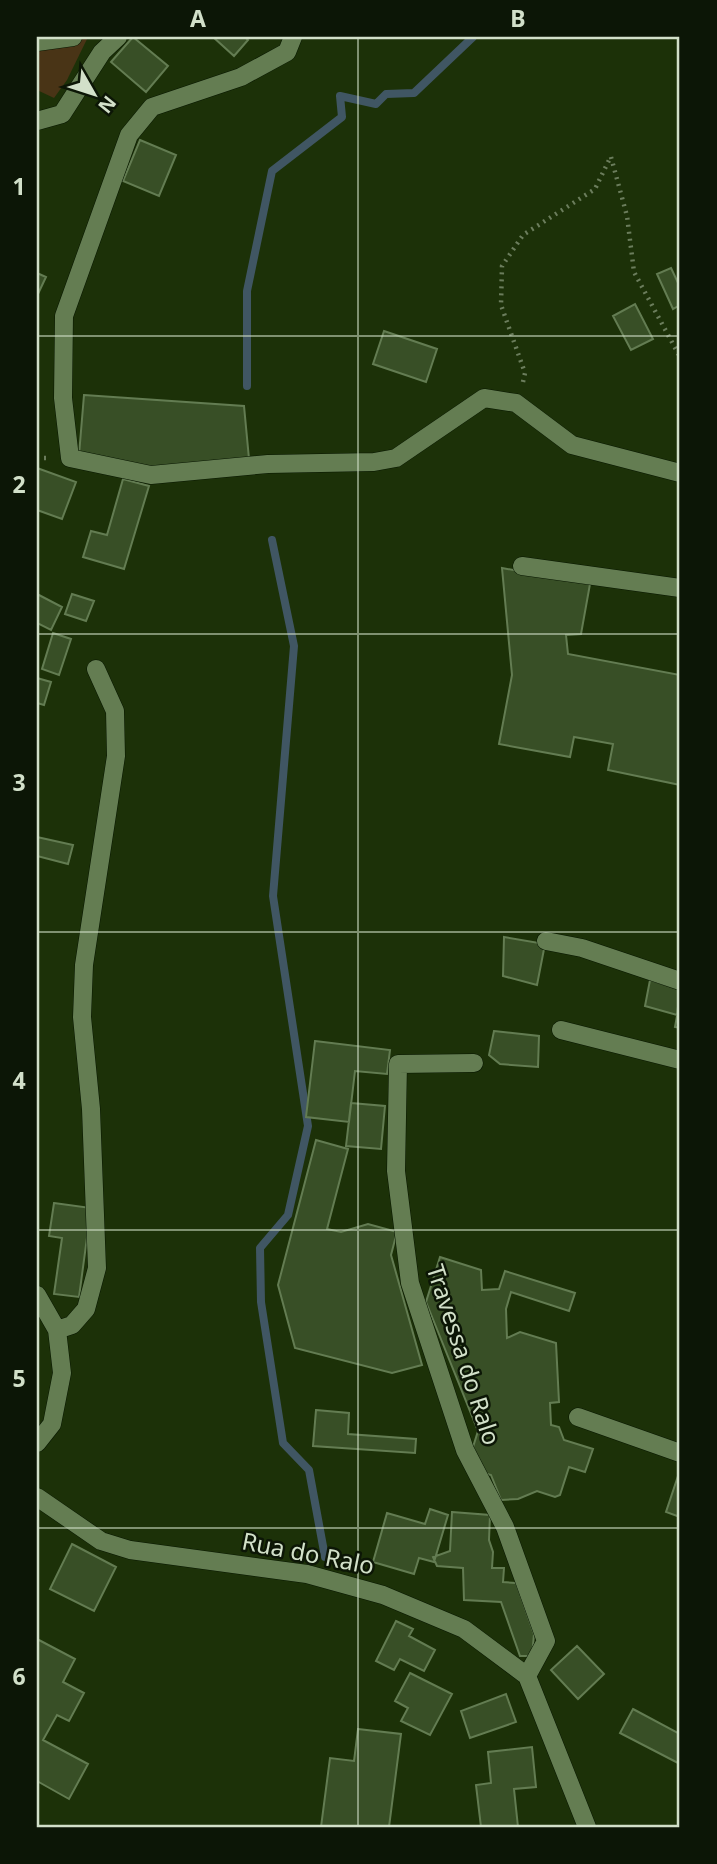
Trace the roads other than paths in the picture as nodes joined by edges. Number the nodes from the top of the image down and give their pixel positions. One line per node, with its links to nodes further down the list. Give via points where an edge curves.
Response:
1 (74, 37): 4 (street)
2 (118, 37): 5 (street, via 102,52 62,114)
3 (293, 37): 6 (street, via 287,52 242,77 152,107 129,135 64,316 63,398 70,458 151,475 281,463 374,462 396,458 484,398 516,403 572,446)
4 (37, 42)
5 (37, 121)
6 (680, 473)
7 (522, 566): 8 (street)
8 (680, 588)
9 (96, 669): 16 (street, via 116,711 116,744 84,965 82,1017 97,1268 86,1309 72,1325)
10 (546, 941): 11 (street, via 582,948)
11 (680, 981)
12 (561, 1030): 13 (street)
13 (680, 1059)
14 (474, 1063): 21 (street, Travessa do Ralo, via 398,1064 396,1171 410,1283 465,1450 505,1527 546,1641)
15 (37, 1295): 16 (street)
16 (57, 1330): 18 (street, via 62,1373 52,1424)
17 (579, 1417): 19 (street)
18 (37, 1443)
19 (680, 1453)
20 (37, 1497): 21 (street, Rua do Ralo, via 101,1541 130,1550 307,1574 383,1595 464,1629)
21 (527, 1676): 22 (street)
22 (587, 1827)

